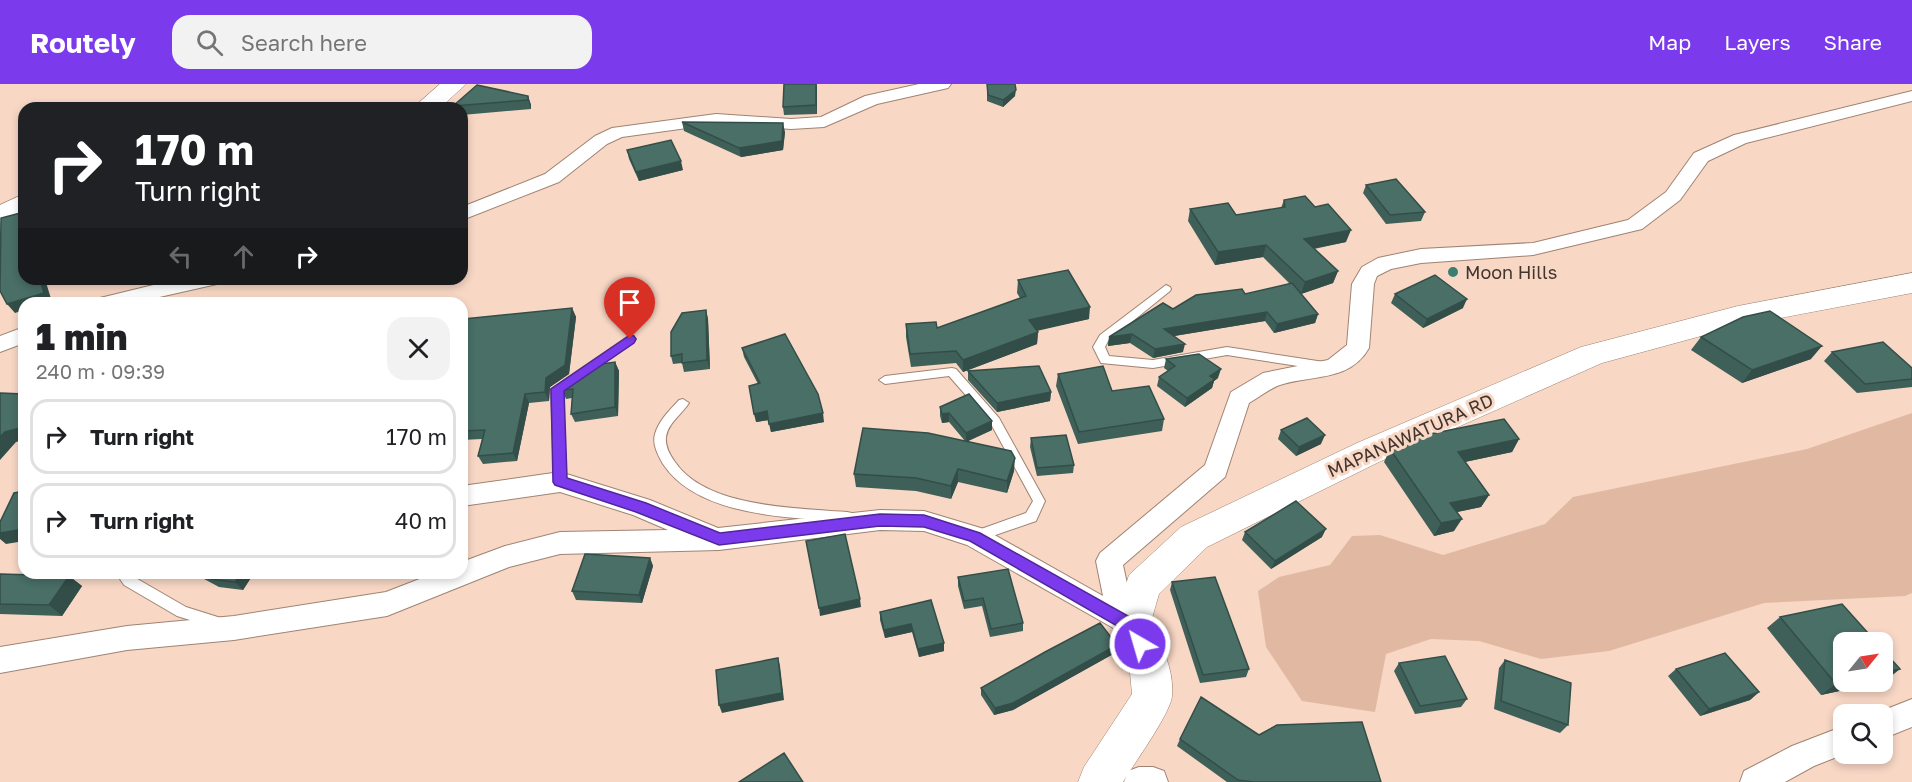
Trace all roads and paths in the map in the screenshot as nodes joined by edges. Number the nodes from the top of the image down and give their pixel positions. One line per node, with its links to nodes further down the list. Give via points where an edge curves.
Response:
1 (454, 84): 4 (street)
2 (942, 84): 6 (street, via 871,100 824,122 716,119 618,132 601,140 552,178)
3 (1912, 96): 15 (street, via 1740,139 1701,157 1673,196 1635,225 1533,249 1421,256 1385,263 1369,272 1363,284 1358,348)
4 (432, 102)
5 (18, 206): 7 (street)
6 (468, 212)
7 (0, 216)
8 (1912, 283): 26 (street, MAPANAWATURA RD, via 1738,316 1592,355 1369,452 1194,537 1142,586)
9 (183, 285): 11 (street)
10 (1166, 290): 15 (lane, via 1104,338 1098,347 1105,360 1153,364 1227,351)
11 (128, 297)
12 (18, 336): 14 (street)
13 (630, 339): 18 (lane, via 557,389)
14 (0, 344)
15 (1335, 367): 26 (street, via 1271,379 1239,398 1216,470 1109,561 1115,593)
16 (885, 380): 21 (lane, via 952,372 996,421 1039,501 1031,516)
17 (683, 403): 20 (lane, via 661,432 660,445 669,467 694,487 746,507)
18 (560, 482): 19 (street); 22 (street, via 641,507)
19 (468, 495)
20 (880, 520): 21 (street, via 924,521); 22 (street)
21 (975, 537): 26 (street)
22 (719, 539): 23 (street, via 560,543 505,557)
23 (468, 572)
24 (128, 579): 27 (lane, via 182,612)
25 (450, 579): 27 (street, via 387,604)
26 (1131, 626): 32 (street, via 1149,661 1152,698)
27 (234, 628): 28 (street, via 127,638)
28 (0, 660)
29 (1912, 713): 30 (street)
30 (1893, 721)
31 (1833, 744): 35 (street)
32 (1099, 782)
33 (1139, 782): 34 (street)
34 (1153, 782)
35 (1755, 782)

